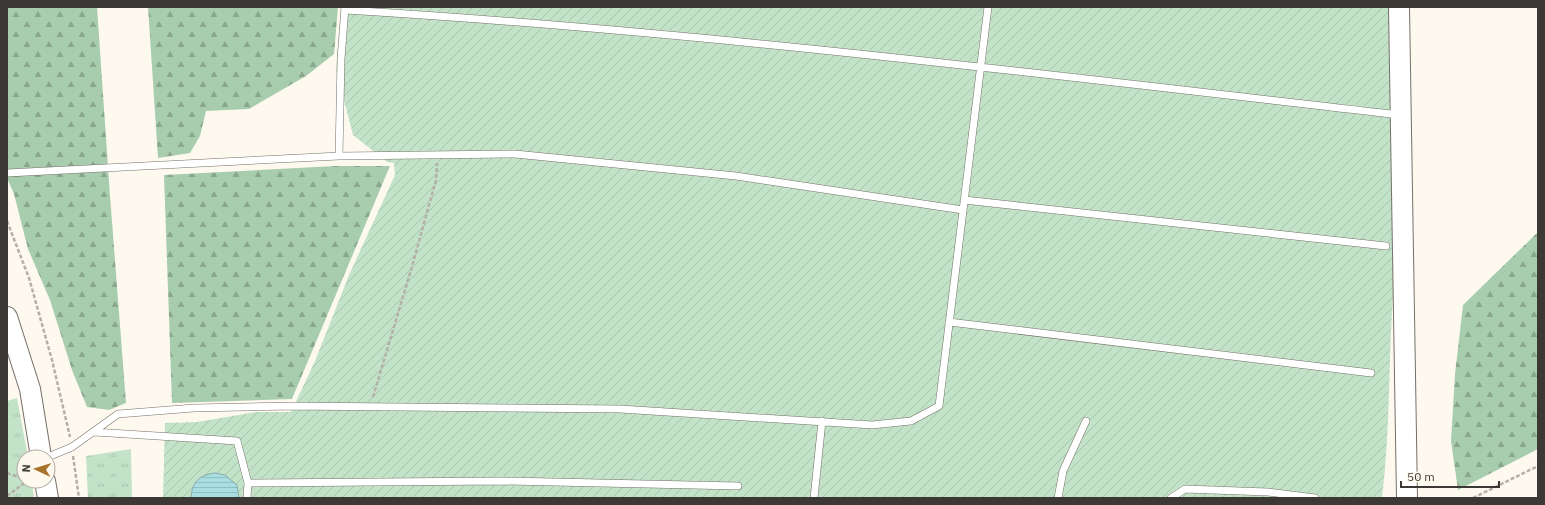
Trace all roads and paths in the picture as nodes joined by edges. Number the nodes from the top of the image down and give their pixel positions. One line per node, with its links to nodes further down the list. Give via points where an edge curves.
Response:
1 (988, 7): 4 (lane)
2 (1399, 7): 34 (street)
3 (345, 9): 4 (lane, via 718,39); 7 (lane)
4 (982, 67): 5 (lane); 9 (lane)
5 (1391, 114)
6 (438, 155): 7 (lane); 10 (lane, via 515,154 736,176); 16 (path, via 434,187)
7 (339, 156): 8 (lane)
8 (7, 173)
9 (964, 200): 10 (lane); 12 (lane)
10 (963, 210): 14 (lane)
11 (7, 221): 20 (path, via 29,278 52,360)
12 (1386, 246)
13 (7, 317): 21 (street, via 30,388)
14 (949, 322): 15 (lane); 17 (lane, via 939,406 911,421 872,425)
15 (1371, 373)
16 (370, 407): 17 (lane, via 620,409); 19 (lane, via 194,408 118,414)
17 (822, 421): 30 (lane)
18 (1086, 421): 31 (lane, via 1063,471)
19 (94, 432): 20 (lane); 24 (lane, via 237,441)
20 (72, 447): 22 (lane); 28 (path)
21 (40, 449)
22 (56, 454)
23 (1538, 466): 35 (path)
24 (248, 483): 25 (lane, via 503,481); 29 (lane)
25 (738, 486)
26 (16, 489): 27 (path)
27 (7, 496)
28 (78, 498)
29 (248, 498)
30 (814, 498)
31 (1058, 498)
32 (1171, 498): 33 (lane, via 1185,489 1268,492)
33 (1315, 498)
34 (1407, 498)
35 (1473, 498)

